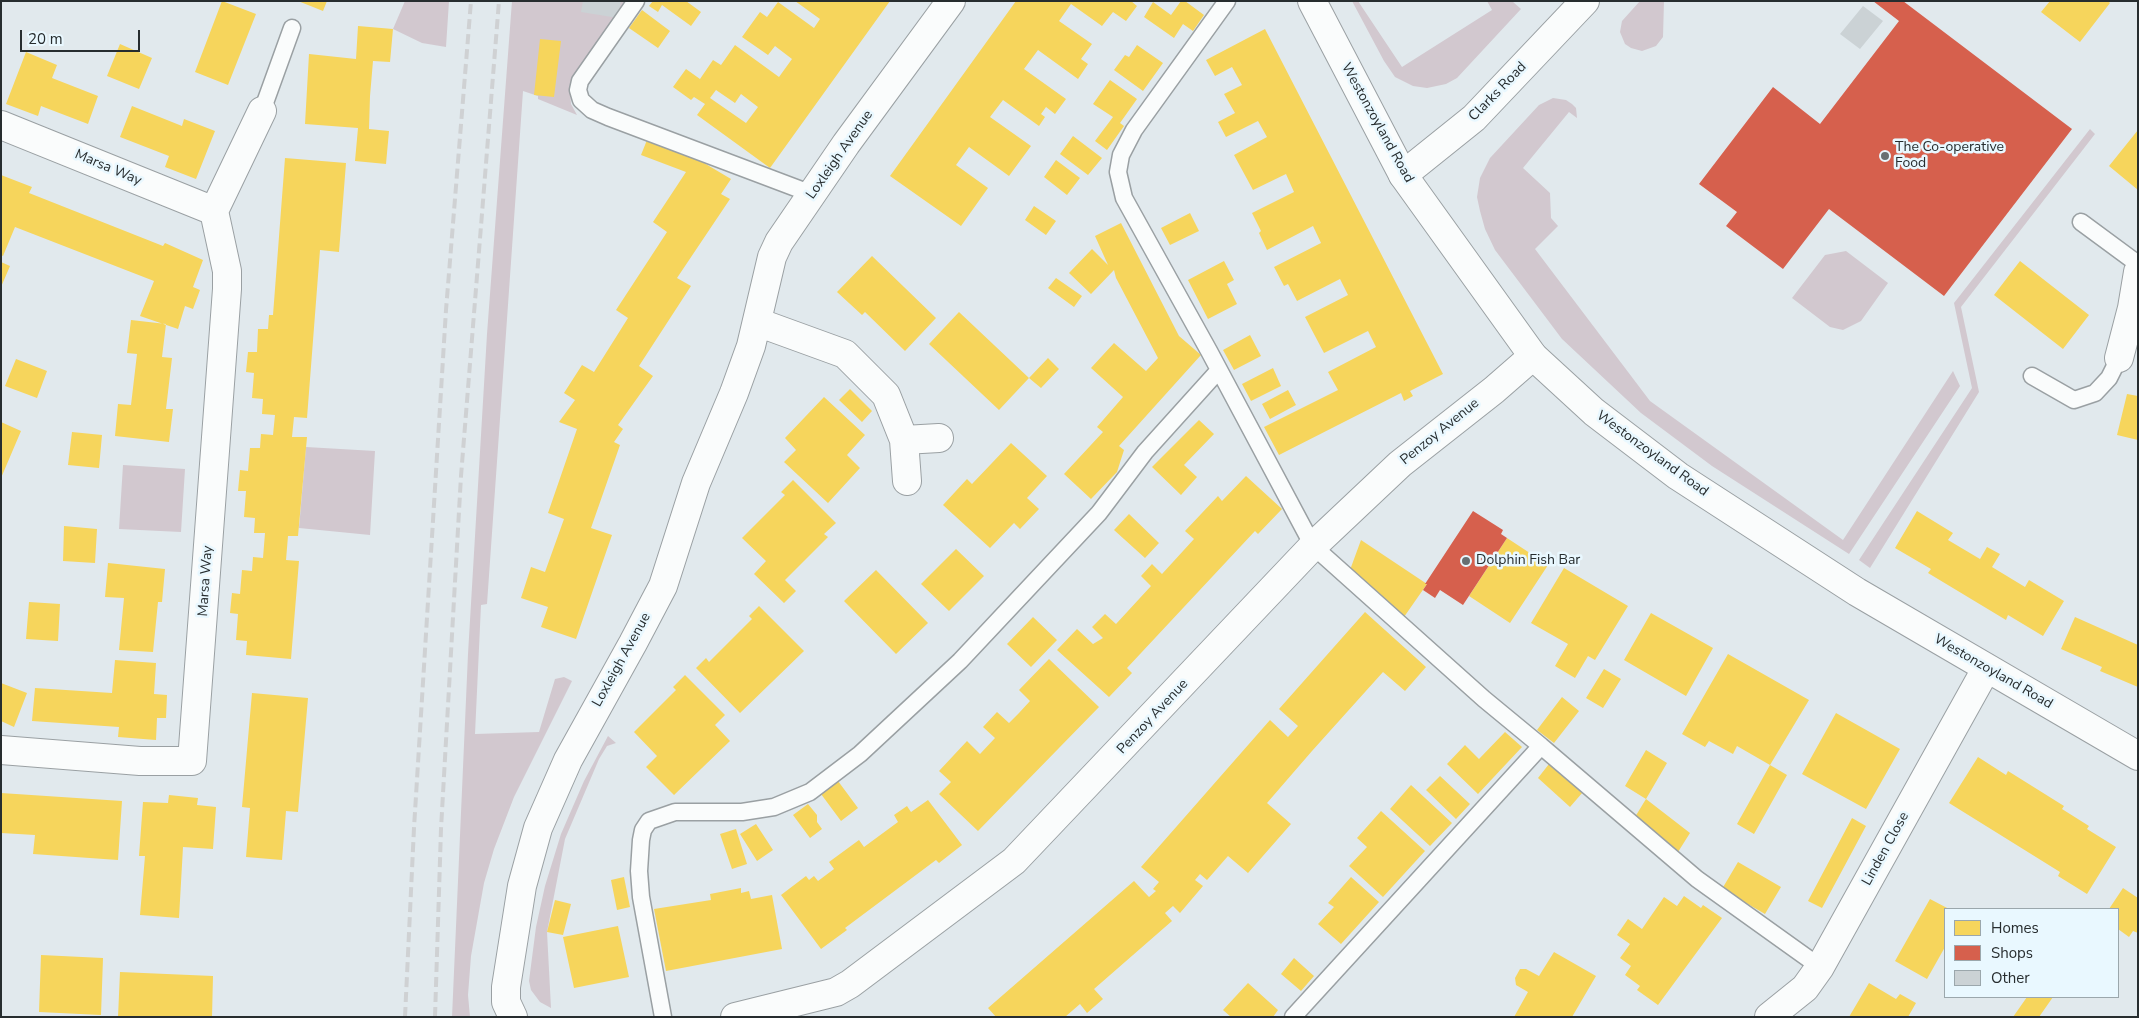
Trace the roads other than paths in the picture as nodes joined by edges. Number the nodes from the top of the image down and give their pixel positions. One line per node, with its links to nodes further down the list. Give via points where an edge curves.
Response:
1 (636, 1): 10 (lane, via 580,81 581,100 592,110 608,117)
2 (951, 1): 10 (street, Loxleigh Avenue)
3 (1227, 1): 18 (lane, via 1134,130 1121,155 1118,172 1124,198 1137,224)
4 (1312, 1): 9 (street, Westonzoyland Road)
5 (1585, 1): 9 (street, Clarks Road, via 1474,118)
6 (292, 28): 7 (lane)
7 (262, 111): 11 (street)
8 (1, 125): 11 (street, Marsa Way)
9 (1403, 175): 16 (street, Westonzoyland Road)
10 (812, 194): 15 (street, Loxleigh Avenue, via 772,257)
11 (214, 211): 26 (street, Marsa Way, via 227,271 227,289 192,761 140,761)
12 (2080, 222): 13 (lane)
13 (2138, 264)
14 (2138, 272): 17 (street)
15 (758, 322): 21 (street, via 845,354 886,395); 29 (street, Loxleigh Avenue, via 734,393 696,483 663,586 568,760 538,828 522,886 506,987)
16 (1533, 356): 23 (street, Penzoy Avenue, via 1400,464); 24 (street, Westonzoyland Road, via 1594,412 1678,476 1857,592)
17 (2119, 358): 19 (lane, via 2109,378 2095,393 2074,400)
18 (1219, 370): 23 (lane); 30 (lane, via 1145,452 1099,513 960,661 860,754 810,792 774,807 742,812 675,812 649,821 643,830 639,849 639,870 642,906)
19 (2032, 376)
20 (939, 438): 21 (street)
21 (904, 440): 22 (street)
22 (907, 481)
23 (1313, 546): 25 (lane); 31 (street, Penzoy Avenue, via 1014,860 850,984 829,994)
24 (1986, 669): 27 (street, Westonzoyland Road); 28 (street, Linden Close)
25 (1540, 746): 28 (lane, via 1696,879); 32 (lane)
26 (1, 750)
27 (2138, 756)
28 (1820, 967): 33 (street, Linden Close, via 1805,988)
29 (510, 1010)
30 (663, 1017)
31 (735, 1017)
32 (1293, 1017)
33 (1769, 1017)

